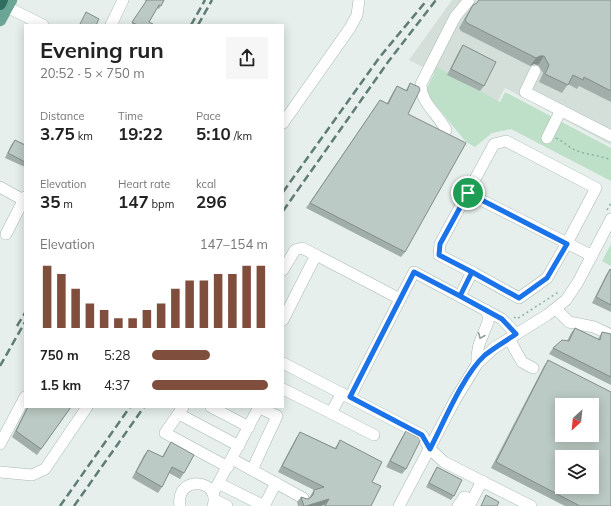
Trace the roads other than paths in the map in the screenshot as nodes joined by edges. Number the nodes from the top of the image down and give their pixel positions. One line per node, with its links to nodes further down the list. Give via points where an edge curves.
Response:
1 (123, 0): 7 (street)
2 (359, 0): 10 (street, via 357,15 350,28)
3 (469, 0): 11 (street, via 455,17 421,84 423,99)
4 (5, 3): 5 (main road); 6 (street)
5 (0, 20)
6 (41, 24)
7 (111, 24)
8 (535, 71): 9 (street, via 525,92)
9 (561, 110): 12 (street); 13 (street)
10 (284, 122)
11 (446, 130)
12 (611, 136)
13 (547, 138)
14 (0, 187): 16 (street)
15 (468, 193): 20 (street); 20 (street, via 494,144 506,141 512,144 596,188); 24 (street, via 440,244 439,255)
16 (24, 199)
17 (24, 201): 19 (street)
18 (608, 217): 22 (street)
19 (6, 234)
20 (567, 244): 22 (street); 24 (street, via 547,278 519,298)
21 (316, 255): 23 (street, via 302,248 295,250); 26 (street); 29 (street)
22 (592, 256): 27 (street, via 573,291)
23 (284, 268)
24 (472, 272): 25 (street)
25 (460, 296): 26 (street, via 414,272); 28 (street)
26 (400, 299): 36 (street)
27 (556, 309): 30 (street, via 569,322 594,327); 31 (street)
28 (486, 310): 31 (street, via 502,319); 33 (street, one-way to 33, via 489,318 476,352)
29 (284, 318)
30 (611, 335)
31 (513, 337): 33 (street); 34 (street, via 522,362)
32 (284, 364): 36 (street)
33 (477, 364): 48 (street)
34 (533, 368)
35 (284, 389): 43 (street)
36 (346, 395): 43 (street); 48 (street, via 422,435)
37 (24, 399): 46 (street)
38 (86, 408): 51 (street, via 45,469 32,475)
39 (213, 408): 44 (street)
40 (258, 408): 44 (street)
41 (261, 408): 50 (street, via 277,416)
42 (181, 410): 47 (street); 49 (street, via 165,433)
43 (332, 413): 45 (street)
44 (249, 427): 47 (street)
45 (374, 435)
46 (0, 444)
47 (239, 446): 49 (street)
48 (430, 449): 52 (street, via 444,462); 57 (street)
49 (230, 463): 50 (street); 54 (street)
50 (252, 470): 53 (street)
51 (0, 472)
52 (482, 481): 56 (street); 62 (street)
53 (276, 483): 55 (street); 60 (street)
54 (215, 496): 58 (street, via 206,485 195,483 184,488 179,497); 59 (street); 60 (street)
55 (303, 498)
56 (471, 503): 61 (street, via 464,497)
57 (404, 504)
58 (180, 506)
59 (227, 506)
60 (264, 506)
61 (458, 506)
62 (531, 506)

